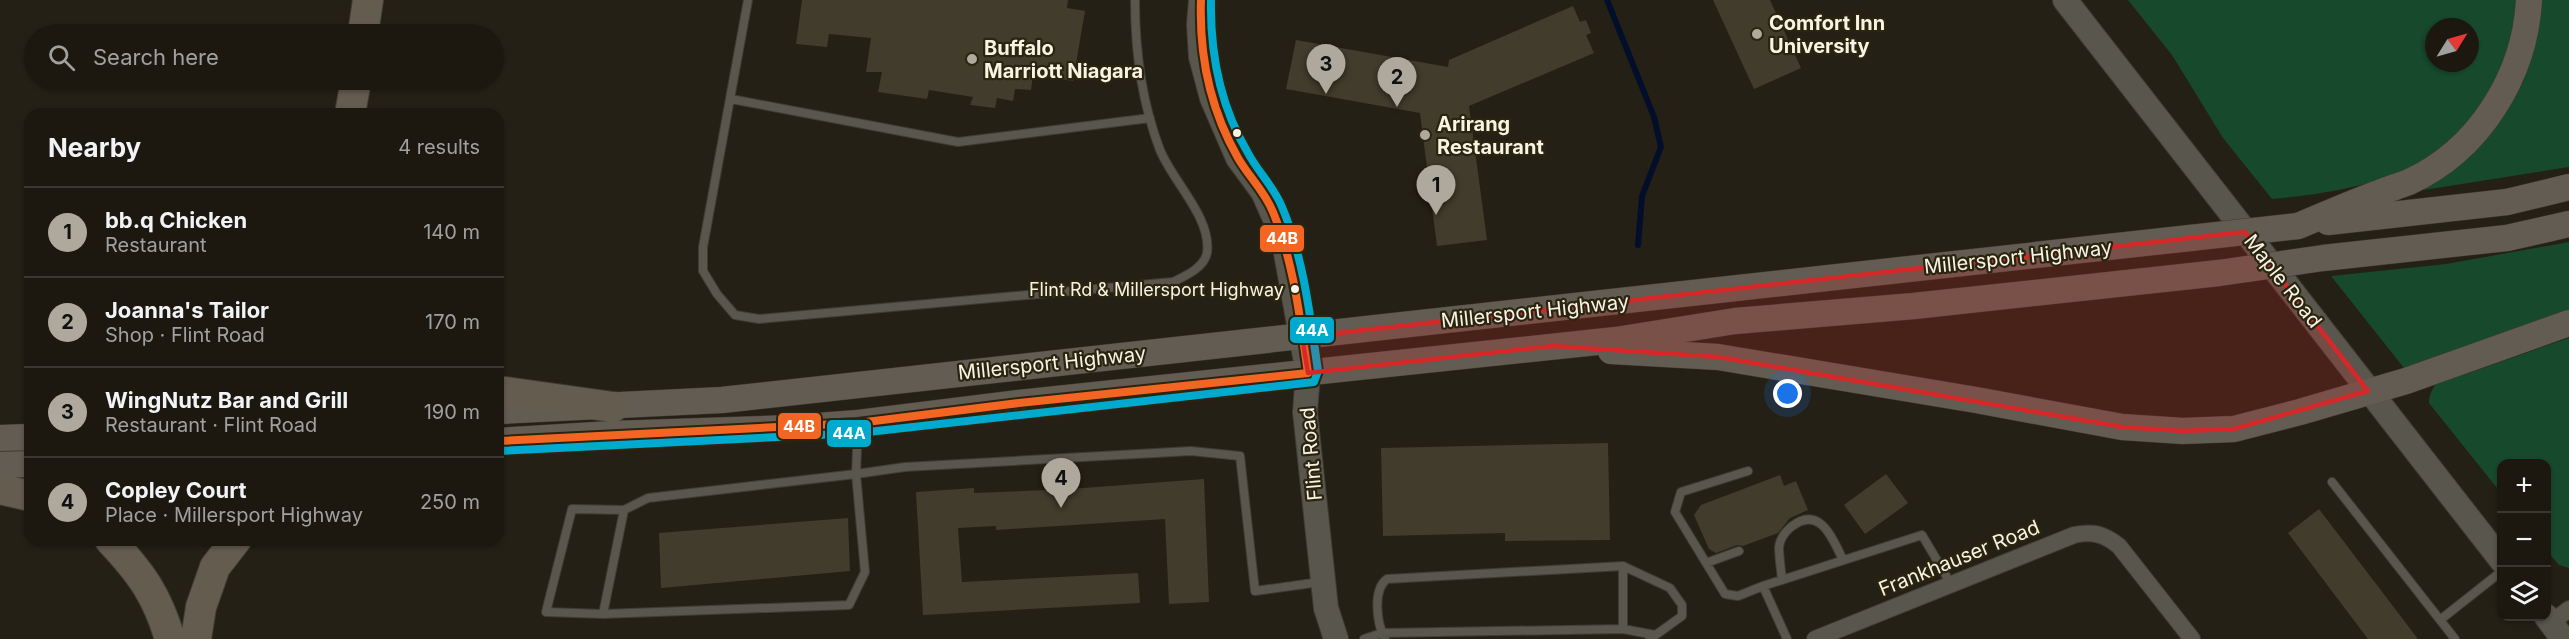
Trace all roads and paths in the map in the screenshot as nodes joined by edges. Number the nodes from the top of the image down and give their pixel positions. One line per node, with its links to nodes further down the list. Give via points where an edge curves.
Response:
1 (348, 0): 8 (highway)
2 (368, 0): 9 (highway)
3 (748, 0): 12 (lane)
4 (1135, 0): 15 (lane, via 1140,75)
5 (1201, 0): 20 (main road, Flint Road, via 1201,57 1207,85 1234,150 1263,192 1280,228)
6 (2065, 0): 23 (main road, Maple Road)
7 (2529, 0): 18 (main road, via 2518,61 2498,102 2476,130 2445,160 2409,182)
8 (344, 24)
9 (364, 24)
10 (336, 90): 13 (highway)
11 (354, 90): 14 (highway)
12 (731, 99): 15 (lane, via 958,142); 15 (lane, via 703,271 735,315 759,319 1173,282 1199,267 1206,255 1207,231 1168,166)
13 (334, 108)
14 (351, 108)
15 (1150, 118)
16 (2569, 187): 18 (main road, Millersport Highway, via 2507,202)
17 (2569, 224): 21 (main road, Millersport Highway, bridge, via 2507,238 2219,273 1735,321)
18 (2298, 226): 20 (main road, Millersport Highway, bridge)
19 (2569, 323): 23 (main road)
20 (1302, 337): 22 (main road, Flint Road); 25 (main road, Millersport Highway, via 722,400)
21 (1554, 346): 22 (main road, Millersport Highway); 23 (main road, via 1718,357 2122,427 2183,431 2234,429)
22 (1308, 374): 27 (main road, Millersport Highway); 48 (main road, Flint Road, via 1305,412)
23 (2368, 391): 42 (main road, Maple Road)
24 (504, 392): 25 (highway)
25 (613, 407): 26 (main road, Millersport Highway)
26 (504, 411)
27 (858, 423): 30 (main road, Millersport Highway); 34 (lane)
28 (24, 436): 29 (main road)
29 (0, 438)
30 (504, 441)
31 (24, 464): 32 (main road)
32 (0, 465)
33 (1748, 471): 44 (lane, via 1681,492 1675,512)
34 (856, 474): 38 (lane, via 648,498); 48 (lane, via 906,467 1191,451 1240,456 1255,591); 51 (lane, via 865,572 849,605)
35 (2332, 482): 52 (lane)
36 (0, 489): 37 (highway)
37 (24, 494)
38 (624, 510): 51 (lane); 51 (lane, via 572,509 546,612)
39 (115, 546): 56 (highway, via 139,572 161,610)
40 (231, 546): 57 (highway, via 215,567 201,607)
41 (1739, 551): 44 (lane)
42 (2497, 555)
43 (1843, 560): 47 (lane); 47 (lane, via 1828,531 1819,522 1808,519 1785,532 1779,545); 49 (lane, via 1922,535)
44 (1706, 563): 50 (lane, via 1725,594 1738,597)
45 (1623, 566): 53 (lane); 54 (lane, via 1387,579 1377,595); 55 (lane, via 1670,588 1682,605 1682,616)
46 (2497, 575): 52 (lane)
47 (1782, 580): 50 (lane)
48 (1324, 581): 58 (main road, Flint Road, via 1326,608)
49 (1951, 584): 61 (street, Frankhauser Road); 62 (street, Frankhauser Road, via 2074,535 2097,533 2119,546)
50 (1763, 586): 60 (lane)
51 (603, 614)
52 (2440, 620): 63 (lane)
53 (1623, 629): 54 (lane); 55 (lane)
54 (1383, 636): 59 (lane)
55 (1652, 637)
56 (170, 639)
57 (196, 639)
58 (1336, 639)
59 (1364, 639)
60 (1787, 639)
61 (1815, 639)
62 (2192, 639)
63 (2455, 639)

